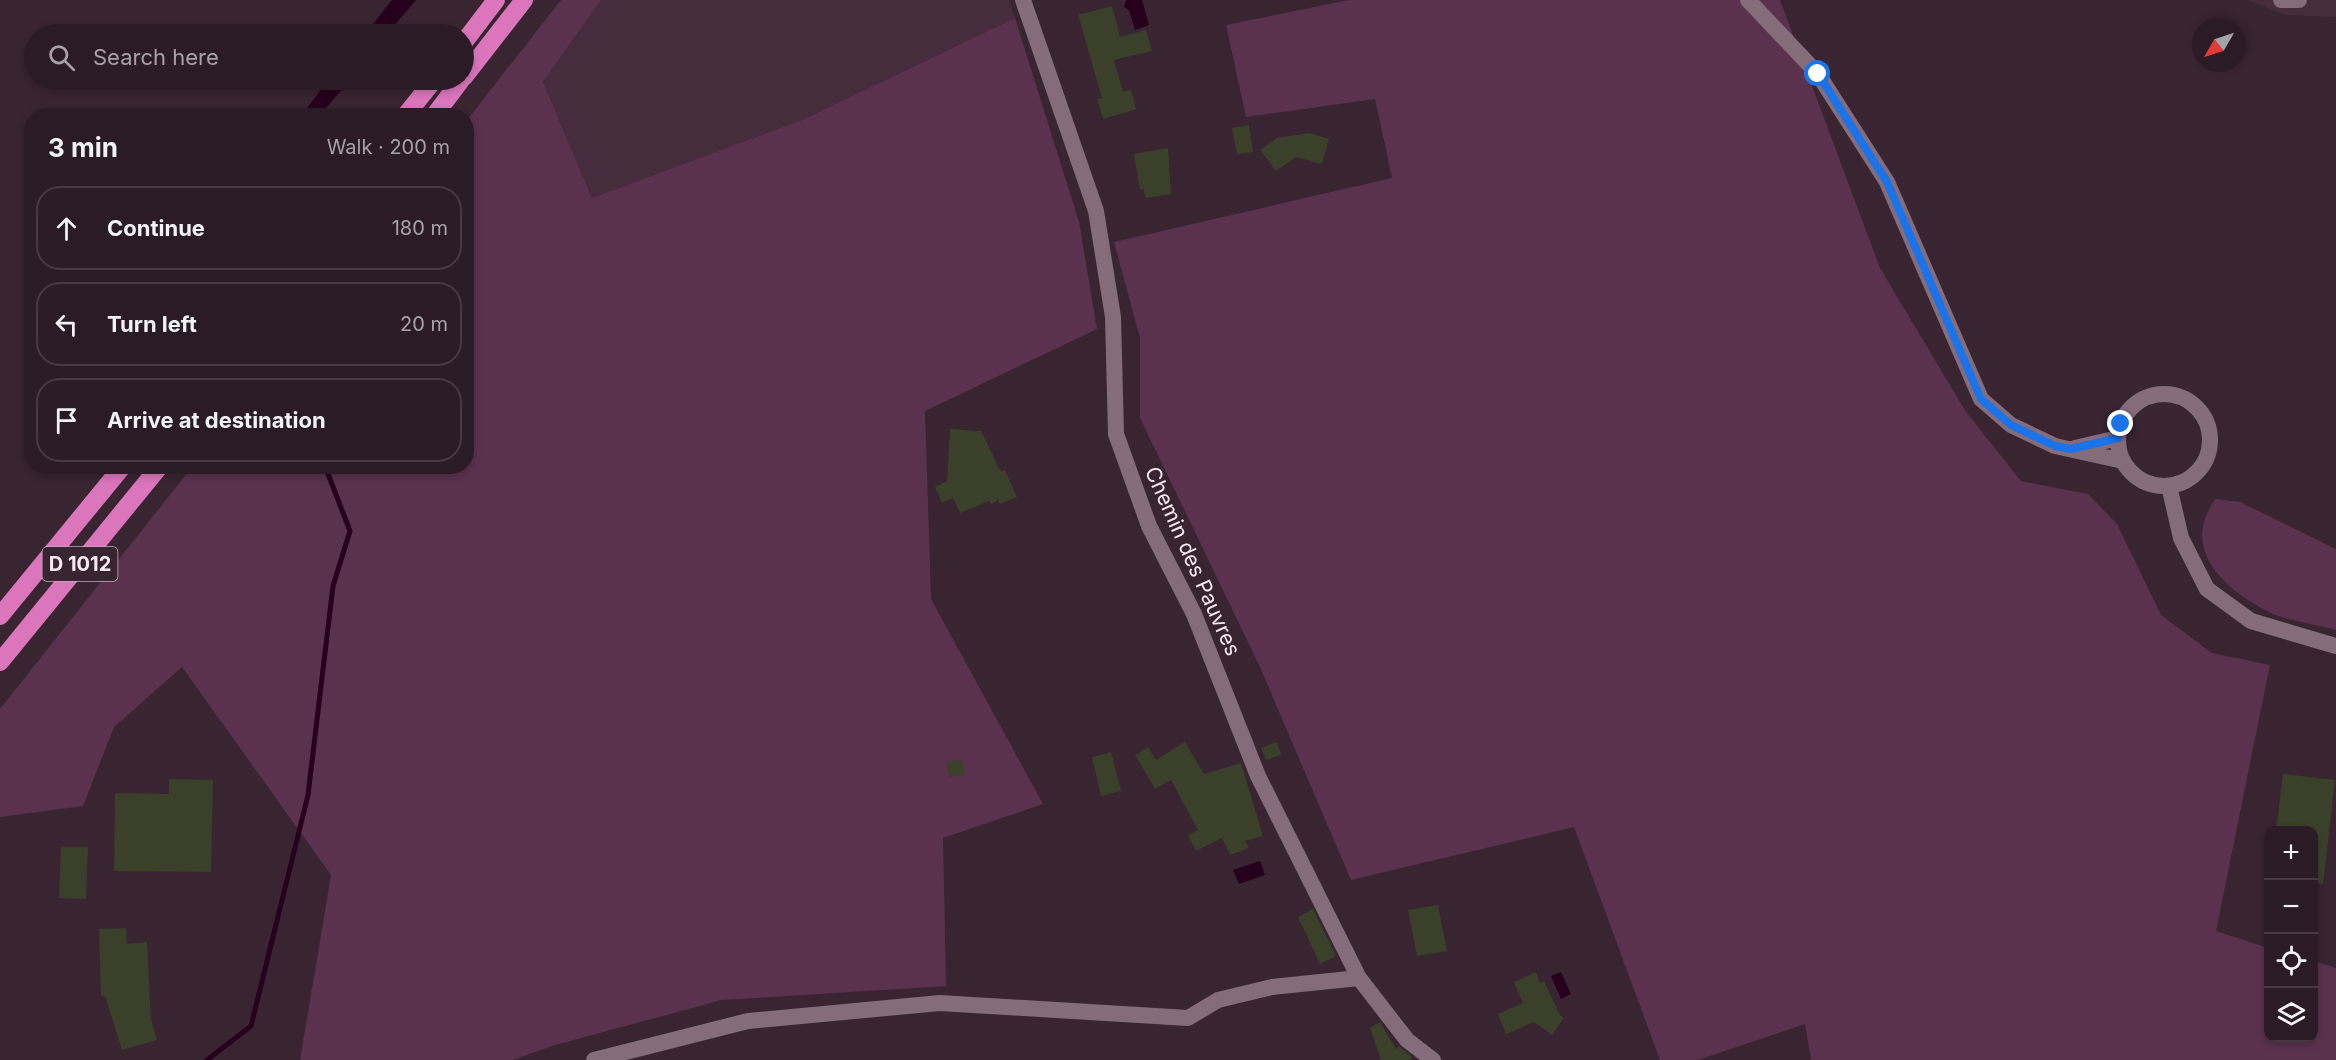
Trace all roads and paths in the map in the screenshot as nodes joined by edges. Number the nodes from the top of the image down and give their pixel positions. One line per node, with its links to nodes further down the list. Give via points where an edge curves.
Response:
1 (496, 0): 7 (highway)
2 (524, 0): 8 (highway)
3 (1023, 0): 22 (street, Chemin des Pauvres, via 1096,211 1113,317 1116,434 1149,526 1194,614 1258,776)
4 (1748, 0): 14 (street, via 1818,74 1887,182 1981,399 2011,425 2055,446)
5 (2281, 0): 6 (street)
6 (2299, 0)
7 (474, 29)
8 (474, 63)
9 (426, 90): 11 (highway)
10 (453, 90): 12 (highway)
11 (411, 108)
12 (440, 108)
13 (2118, 438): 14 (street); 15 (street); 18 (street, via 2127,413 2149,397 2173,395 2194,405 2207,423 2207,456 2192,476)
14 (2071, 449): 15 (street)
15 (2124, 461): 18 (street, via 2148,483)
16 (116, 474): 19 (highway, D 1012)
17 (153, 474): 21 (highway, D 1012)
18 (2169, 486): 20 (street, via 2181,538 2207,589 2251,621)
19 (0, 616)
20 (2336, 646)
21 (0, 662)
22 (1359, 978): 23 (street, via 1272,987 1218,1000 1188,1017 940,1003 748,1021); 24 (street, Chemin des Pauvres, via 1407,1040)
23 (594, 1060)
24 (1433, 1060)

